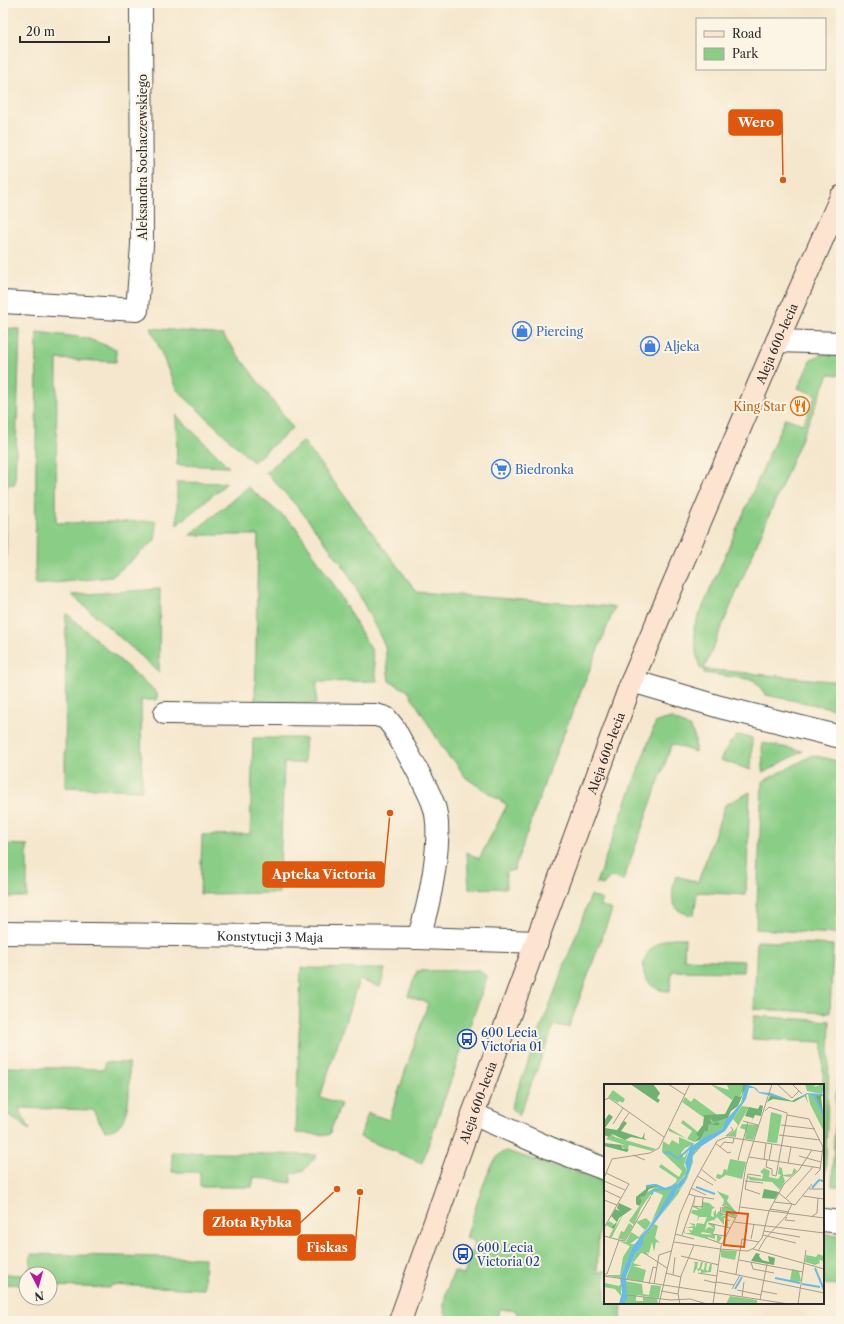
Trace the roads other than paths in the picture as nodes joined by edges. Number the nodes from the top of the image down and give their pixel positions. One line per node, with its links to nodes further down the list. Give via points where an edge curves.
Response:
1 (141, 3): 3 (street, Aleksandra Sochaczewskiego, via 142,245 137,310)
2 (841, 197): 4 (main road, Aleja 600-lecia)
3 (3, 302)
4 (776, 341): 5 (street); 6 (main road, Aleja 600-lecia)
5 (841, 343)
6 (632, 681): 8 (street, via 720,707); 11 (main road, Aleja 600-lecia)
7 (165, 713): 10 (street, via 376,715 386,718 394,728 434,804 438,825 430,896)
8 (841, 737)
9 (3, 933): 10 (street, Konstytucji 3 Maja)
10 (418, 938): 11 (street, Konstytucji 3 Maja)
11 (537, 942): 12 (main road, Aleja 600-lecia)
12 (473, 1114): 13 (street, via 552,1149); 16 (main road, Aleja 600-lecia)
13 (604, 1168)
14 (824, 1220): 15 (street)
15 (841, 1222)
16 (404, 1320)

